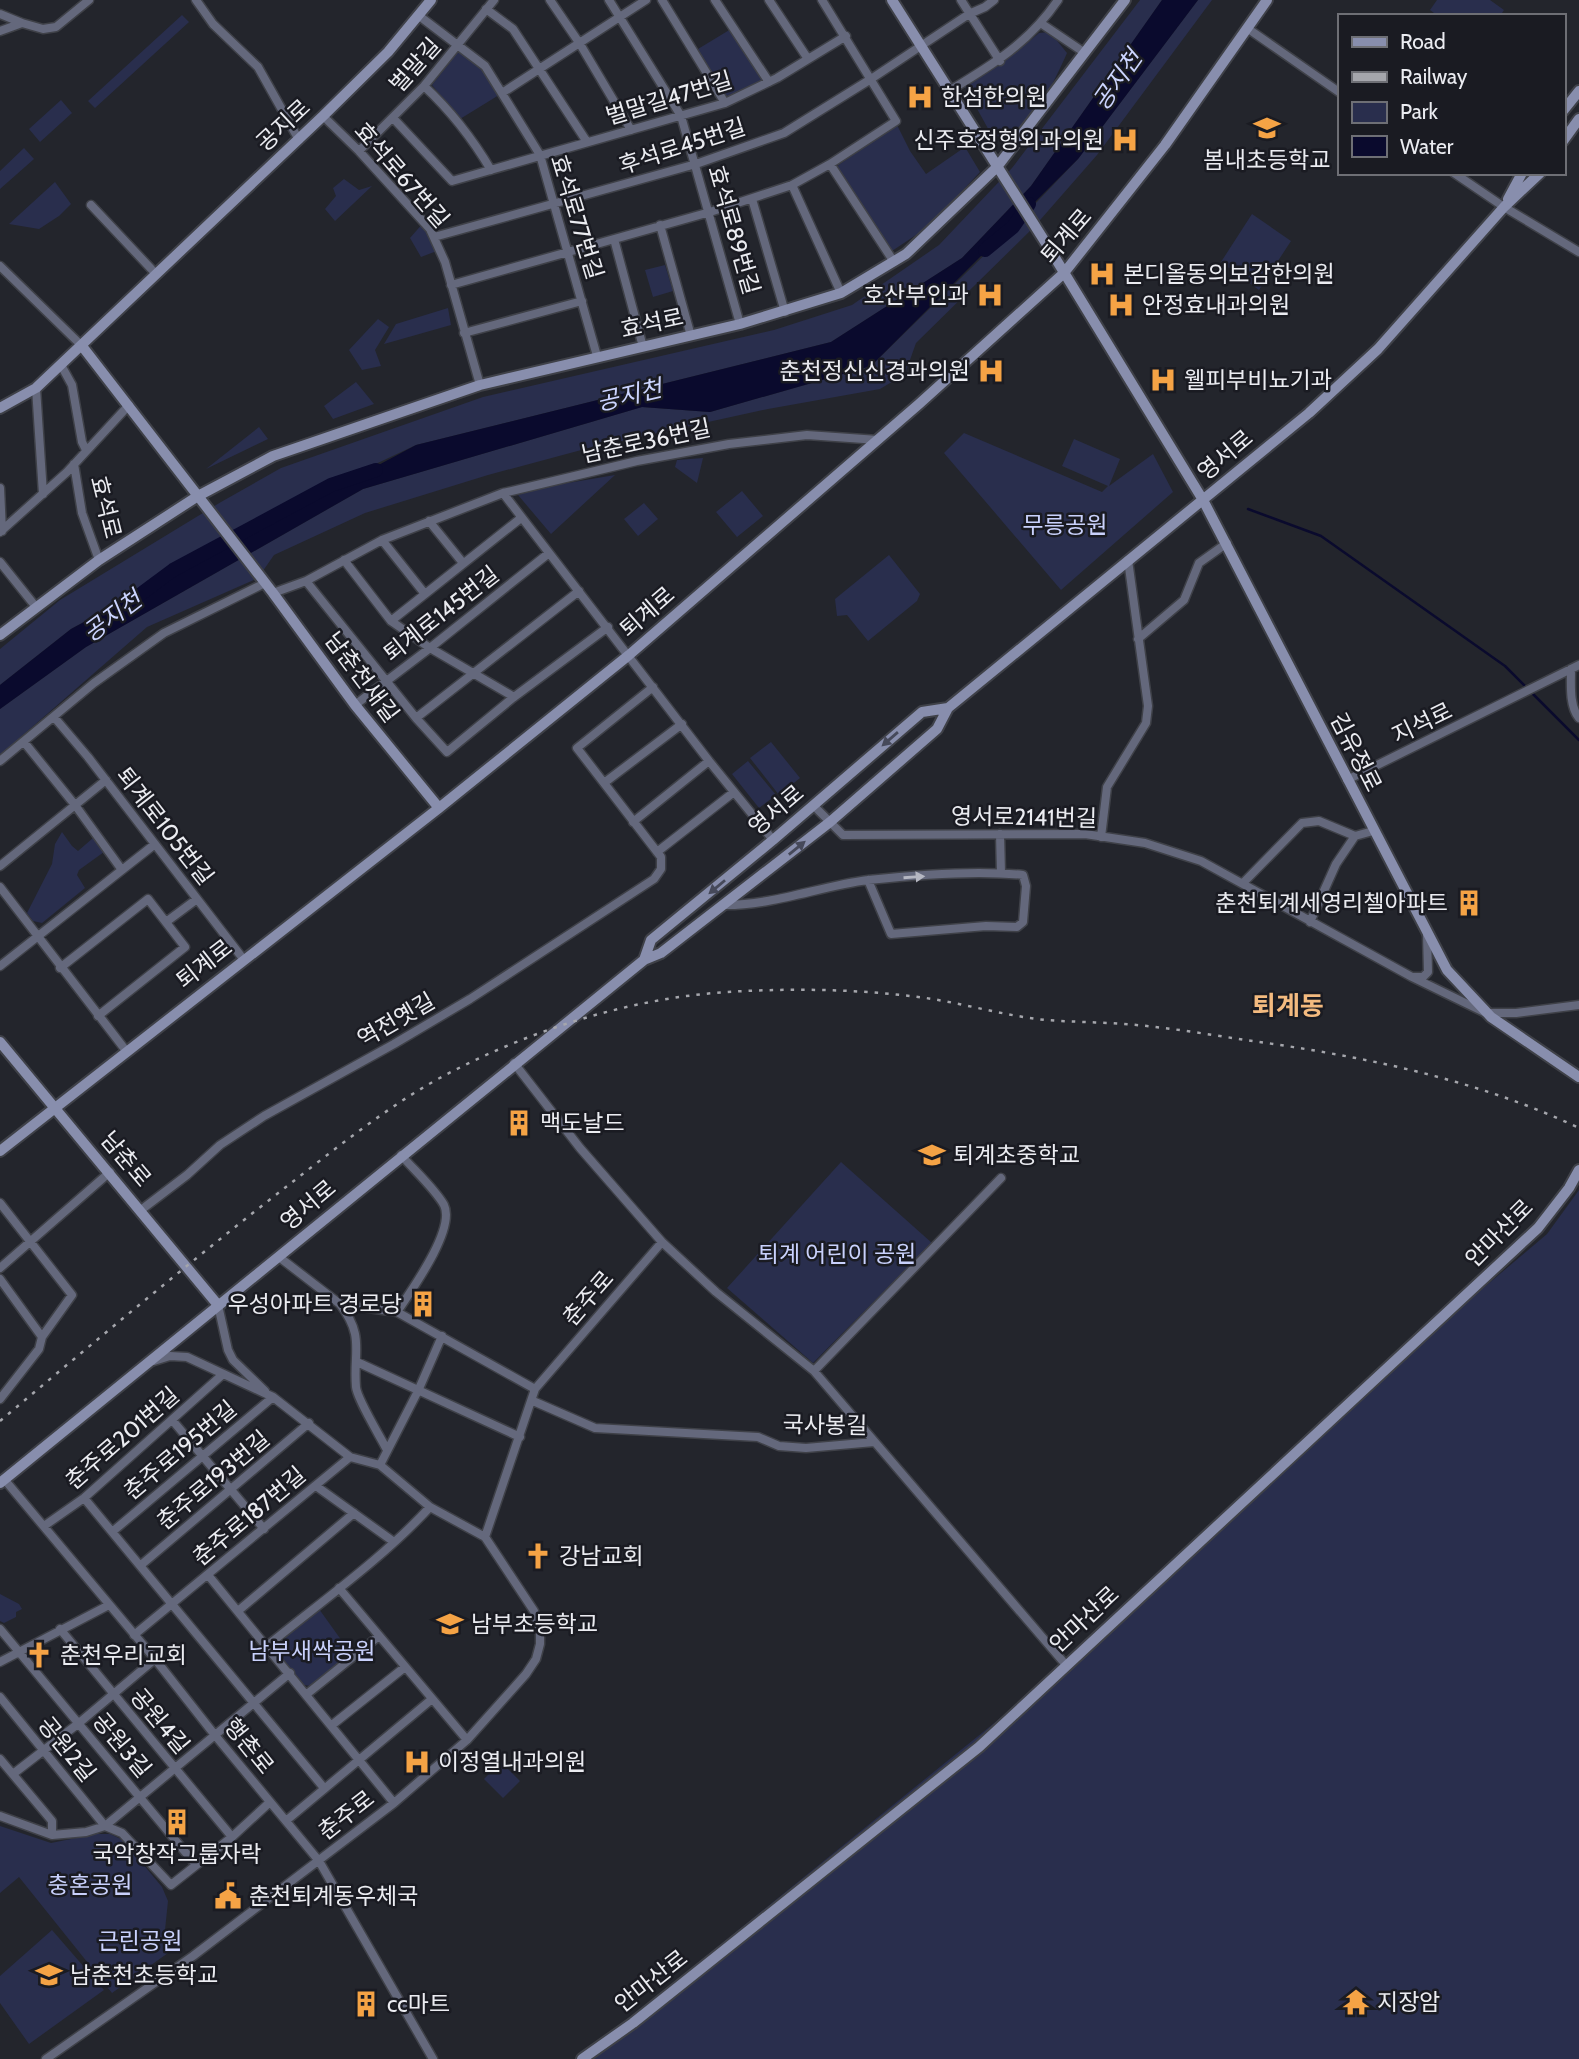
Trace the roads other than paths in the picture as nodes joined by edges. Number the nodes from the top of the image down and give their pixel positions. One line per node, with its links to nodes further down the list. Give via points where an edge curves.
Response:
1 (89, 0): 23 (street, via 56,27 43,29)
2 (196, 0): 50 (street, via 213,24 258,67)
3 (430, 0): 21 (street, 공지로)
4 (494, 0): 18 (street, 벌말길)
5 (550, 0): 28 (street)
6 (609, 0): 22 (street, 효석로89번길)
7 (646, 0): 22 (street)
8 (662, 0): 42 (street)
9 (715, 0): 36 (street)
10 (769, 0): 32 (street)
11 (822, 0): 27 (street)
12 (892, 0): 30 (street, 김유정로)
13 (961, 0): 19 (street)
14 (994, 0): 19 (street, 후석로45번길)
15 (1058, 0): 24 (street)
16 (1125, 0): 31 (street, 효석로)
17 (1266, 0): 25 (street, 퇴계로)
18 (486, 9): 29 (street, 벌말길); 34 (street, via 513,29)
19 (969, 14): 30 (street, 후석로45번길); 33 (street)
20 (0, 15): 23 (street)
21 (418, 15): 29 (street, 효석로77번길); 44 (street, 공지로)
22 (622, 17): 28 (street); 45 (street, 효석로89번길)
23 (22, 23): 26 (street)
24 (1041, 24): 31 (street); 33 (street)
25 (1247, 28): 39 (street); 74 (street, 퇴계로, via 1165,145)
26 (0, 31)
27 (845, 36): 32 (street, 벌말길47번길); 35 (street)
28 (580, 44): 34 (street); 48 (street)
29 (459, 45): 37 (street, 벌말길); 41 (street, 효석로77번길, via 485,66)
30 (920, 45): 35 (street, 후석로45번길); 38 (street, 김유정로)
31 (1085, 53): 56 (street, 효석로)
32 (808, 59): 36 (street, 벌말길47번길)
33 (1000, 61): 38 (street)
34 (540, 69): 41 (street); 51 (street)
35 (871, 79): 54 (street, 후석로45번길, via 784,133); 55 (street, via 895,121)
36 (769, 82): 42 (street, 벌말길47번길)
37 (424, 86): 46 (street, 벌말길); 57 (street, via 451,112)
38 (949, 91): 56 (street, 김유정로)
39 (1338, 91)
40 (1579, 91): 43 (street)
41 (502, 93): 53 (street, 효석로77번길)
42 (725, 103): 45 (street, 벌말길47번길)
43 (1565, 108)
44 (324, 116): 50 (street, 공지로); 52 (street, 효석로67번길)
45 (681, 116): 48 (street, 벌말길47번길); 54 (street, 효석로89번길)
46 (393, 118): 52 (street, 벌말길); 57 (street, 벌말길47번길, via 452,181)
47 (1579, 119): 49 (street)
48 (631, 130): 51 (street, 벌말길47번길)
49 (1565, 138)
50 (299, 140): 75 (street, 공지로)
51 (587, 142): 53 (street, 벌말길47번길)
52 (359, 151): 68 (street, 효석로67번길)
53 (540, 155): 57 (street, 벌말길47번길); 64 (street, 효석로77번길)
54 (696, 164): 64 (street, 후석로45번길); 66 (street, 효석로89번길)
55 (830, 164): 61 (street); 72 (street)
56 (997, 167): 72 (street, 효석로); 74 (street, 김유정로)
57 (491, 170)
58 (1457, 175): 65 (street)
59 (1521, 175): 65 (street, 영서로)
60 (1538, 175): 65 (street, 영서로)
61 (792, 185): 62 (street); 77 (street)
62 (752, 199): 66 (street); 79 (street)
63 (91, 205): 75 (street)
64 (554, 205): 68 (street, 후석로45번길); 70 (street, 효석로77번길)
65 (1504, 207): 71 (street); 98 (street, 영서로, via 1378,349)
66 (710, 212): 67 (street); 80 (street, 효석로89번길)
67 (660, 225): 69 (street); 82 (street)
68 (434, 237): 76 (street, 효석로67번길)
69 (614, 239): 70 (street); 84 (street)
70 (568, 251): 76 (street); 78 (street, 효석로77번길)
71 (1579, 252)
72 (894, 262): 77 (street, 효석로)
73 (0, 266): 83 (street)
74 (1064, 273): 91 (street, 퇴계로); 98 (street, 김유정로)
75 (156, 274): 83 (street, 공지로)
76 (451, 285): 81 (street, 효석로67번길)
77 (841, 293): 79 (street, 효석로)
78 (582, 301): 81 (street, 효석로77번길); 85 (street, 효석로77번길)
79 (785, 312): 80 (street, 효석로)
80 (740, 324): 82 (street, 효석로)
81 (464, 333): 87 (street, 효석로67번길)
82 (691, 336): 84 (street, 효석로)
83 (82, 346): 86 (street, 공지로); 89 (street)
84 (643, 347): 85 (street, 효석로)
85 (597, 356): 87 (street, 효석로)
86 (61, 365): 88 (street, 공지로); 92 (street, via 72,385)
87 (480, 385): 97 (street, 효석로, via 273,456)
88 (36, 388): 90 (street, 공지로); 96 (street)
89 (129, 405): 92 (street); 97 (street)
90 (0, 408)
91 (878, 440): 95 (street, 남춘로36번길, via 807,435 729,444); 121 (street, 퇴계로)
92 (86, 450): 93 (street)
93 (74, 464): 96 (street); 105 (street, 효석로, via 82,513)
94 (0, 488): 101 (street)
95 (503, 493): 99 (street); 100 (street, 남춘로36번길)
96 (43, 494): 101 (street)
97 (198, 496): 105 (street, 효석로); 111 (street, 남춘천새길)
98 (1203, 500): 103 (street, 김유정로); 107 (street, 영서로)
99 (521, 518): 104 (street); 109 (street, 퇴계로145번길)
100 (429, 521): 102 (street, 남춘로36번길); 109 (street)
101 (1, 531)
102 (382, 540): 106 (street, 남춘로36번길); 114 (street)
103 (1227, 542): 119 (street, via 1199,563 1184,600); 137 (street, 김유정로)
104 (549, 553): 112 (street); 120 (street, 퇴계로145번길)
105 (99, 560): 115 (street, 효석로)
106 (344, 560): 110 (street, 남춘로36번길); 116 (street)
107 (1128, 560): 119 (street); 128 (street, 영서로)
108 (0, 562): 115 (street)
109 (463, 563): 114 (street, 퇴계로145번길)
110 (306, 581): 113 (street, 남춘로36번길); 124 (street, 퇴계로)
111 (265, 583): 113 (street, 남춘천새길); 129 (street, via 164,633)
112 (579, 591): 117 (street); 123 (street)
113 (273, 593): 127 (street, 남춘천새길)
114 (425, 594): 116 (street, 퇴계로145번길)
115 (36, 607): 118 (street, 효석로)
116 (391, 621): 120 (street)
117 (607, 627): 121 (street); 126 (street, 퇴계로)
118 (0, 635)
119 (1138, 639): 148 (street, via 1148,706 1146,723 1107,787)
120 (430, 649): 123 (street); 124 (street, 퇴계로145번길)
121 (629, 656): 125 (street); 142 (street, 퇴계로)
122 (1575, 667): 131 (street, via 1571,692); 137 (street, 지석로)
123 (473, 672): 126 (street); 130 (street)
124 (388, 680): 127 (street, 퇴계로145번길); 130 (street, 퇴계로)
125 (653, 687): 132 (street); 138 (street, via 578,748)
126 (514, 697): 130 (street, 퇴계로, via 447,752)
127 (355, 705): 142 (street, 남춘천새길)
128 (948, 708): 141 (street, 영서로, one-way to 141, via 922,712); 144 (street, 영서로, via 937,729)
129 (54, 717): 133 (street); 136 (street, 퇴계로105번길)
130 (416, 718)
131 (1579, 718)
132 (682, 724): 135 (street); 138 (street)
133 (24, 742): 134 (street); 140 (street)
134 (0, 761)
135 (709, 761): 139 (street); 143 (street)
136 (106, 780): 140 (street); 150 (street, 퇴계로105번길)
137 (1347, 780): 145 (street, 김유정로)
138 (604, 783): 143 (street)
139 (734, 792): 149 (street); 151 (street)
140 (75, 805): 152 (street); 153 (street)
141 (814, 806): 144 (street, 영서로2141번길); 149 (street, 영서로)
142 (439, 808): 164 (street, 퇴계로)
143 (633, 821): 151 (street)
144 (830, 822): 146 (street, 영서로2141번길, via 843,835); 159 (street, 영서로, one-way to 144)
145 (1373, 831): 147 (street); 162 (street, 김유정로)
146 (1000, 834): 148 (street, 영서로2141번길); 154 (street)
147 (1355, 836): 156 (street, via 1319,821 1302,823); 161 (street, via 1336,864)
148 (1101, 838): 156 (street, 영서로2141번길, via 1145,844 1201,861)
149 (773, 840): 165 (street, 영서로, one-way to 165, via 651,940)
150 (155, 844): 153 (street); 158 (street, 퇴계로105번길)
151 (659, 854): 183 (street, 역전옛길, via 661,869 654,879 470,999 264,1116 220,1145)
152 (0, 866)
153 (122, 870): 163 (street)
154 (1001, 873): 155 (street, one-way to 154); 155 (street, via 1023,875 1023,922 1017,927 891,934)
155 (868, 880): 159 (street, via 747,905)
156 (1243, 883): 161 (street, 영서로2141번길)
157 (0, 887): 163 (street)
158 (197, 899): 160 (street); 164 (street, 퇴계로105번길)
159 (726, 905): 165 (street, 영서로, via 661,953)
160 (166, 922): 167 (street, via 148,899); 171 (street, via 186,947)
161 (1310, 922): 168 (street, 영서로2141번길)
162 (1427, 935): 168 (street, via 1428,972); 170 (street, 김유정로, via 1447,970)
163 (38, 936): 166 (street); 167 (street)
164 (244, 960): 173 (street, 퇴계로)
165 (644, 960): 174 (street, 영서로)
166 (0, 966)
167 (60, 968): 171 (street)
168 (1412, 977): 170 (street, 영서로2141번길)
169 (1579, 1005): 170 (street)
170 (1486, 1013): 175 (street, 김유정로)
171 (98, 1016): 173 (street)
172 (0, 1042): 176 (street, 남춘로)
173 (127, 1052): 176 (street, 퇴계로)
174 (514, 1063): 178 (street, 영서로); 185 (street)
175 (1579, 1077)
176 (55, 1108): 177 (street, 퇴계로); 180 (street, 남춘로)
177 (0, 1151)
178 (401, 1155): 186 (street, 영서로); 191 (street, via 444,1205 447,1216 436,1251)
179 (1579, 1170): 236 (street, 안마산로, via 1538,1228)
180 (110, 1172): 183 (street, 남춘로); 184 (street)
181 (1001, 1178): 196 (street)
182 (0, 1203): 184 (street)
183 (141, 1210): 190 (street, 남춘로)
184 (29, 1241): 187 (street); 193 (street, via 72,1295)
185 (662, 1242): 196 (street); 198 (street, 춘주로)
186 (279, 1256): 189 (street); 190 (street, 영서로)
187 (0, 1268)
188 (0, 1279): 193 (street)
189 (340, 1304): 191 (street); 194 (street, via 351,1319)
190 (218, 1305): 195 (street, 영서로); 201 (street, via 233,1360)
191 (397, 1312): 192 (street)
192 (442, 1336): 198 (street); 199 (street)
193 (43, 1337): 200 (street)
194 (357, 1362): 199 (street); 207 (street, via 355,1390)
195 (146, 1365): 197 (street, 춘주로, via 176,1355); 211 (street, 영서로)
196 (814, 1371): 206 (street)
197 (222, 1375): 201 (street, 춘주로); 203 (street, 춘주로201번길)
198 (536, 1389): 202 (street, 춘주로)
199 (418, 1391): 205 (street); 207 (street)
200 (1, 1395)
201 (273, 1397): 204 (street, 춘주로); 208 (street, 춘주로195번길)
202 (533, 1401): 205 (street, 춘주로); 206 (street, 국사봉길, via 595,1428 758,1437 779,1446 806,1448)
203 (173, 1421): 208 (street); 214 (street, 춘주로201번길)
204 (309, 1423): 209 (street, 춘주로); 213 (street, 춘주로193번길)
205 (520, 1437): 220 (street, 춘주로)
206 (874, 1442): 236 (street, 국사봉길)
207 (387, 1450): 210 (street)
208 (202, 1456): 213 (street); 219 (street, 춘주로195번길)
209 (350, 1457): 210 (street, 춘주로); 212 (street, 춘주로187번길)
210 (380, 1465): 215 (street, 춘주로)
211 (2, 1481): 217 (street, 행촌로)
212 (316, 1486): 216 (street); 218 (street, 춘주로187번길)
213 (231, 1490): 218 (street); 222 (street, 춘주로193번길)
214 (84, 1498): 217 (street, 춘주로201번길); 219 (street)
215 (430, 1507): 220 (street, 춘주로); 221 (street)
216 (354, 1513): 221 (street); 227 (street)
217 (44, 1526): 226 (street, 행촌로)
218 (264, 1530): 223 (street, 춘주로187번길)
219 (112, 1532): 222 (street)
220 (485, 1536): 247 (street, 춘주로, via 534,1611 540,1644 526,1674)
221 (394, 1542): 224 (street)
222 (141, 1565): 225 (street)
223 (208, 1575): 225 (street, 춘주로187번길); 227 (street)
224 (340, 1588): 231 (street); 232 (street)
225 (173, 1603): 230 (street, 춘주로187번길); 243 (street)
226 (109, 1605): 229 (street); 230 (street, 행촌로)
227 (238, 1611): 232 (street)
228 (0, 1629): 233 (street, 공원3길)
229 (60, 1629): 233 (street); 239 (street, 공원4길)
230 (134, 1634): 234 (street, 행촌로)
231 (379, 1636): 237 (street); 240 (street)
232 (267, 1646): 238 (street)
233 (19, 1650): 235 (street); 244 (street, 공원3길)
234 (155, 1659): 239 (street); 246 (street, 행촌로)
235 (0, 1662)
236 (1066, 1665): 266 (street, 안마산로, via 979,1747 633,2024)
237 (405, 1667): 242 (street); 245 (street)
238 (290, 1674): 240 (street); 243 (street)
239 (112, 1693): 244 (street); 251 (street, 공원4길)
240 (307, 1694): 245 (street)
241 (0, 1697): 248 (street, 공원2길)
242 (432, 1699): 247 (street); 250 (street)
243 (253, 1702): 246 (street); 253 (street)
244 (79, 1723): 248 (street); 254 (street, 공원3길)
245 (332, 1725): 250 (street)
246 (214, 1734): 251 (street); 255 (street, 행촌로)
247 (467, 1740): 256 (street, 춘주로)
248 (43, 1751): 252 (street); 259 (street, 공원2길)
249 (0, 1759): 252 (street)
250 (360, 1759): 253 (street); 256 (street)
251 (174, 1768): 254 (street); 261 (street, 공원4길)
252 (13, 1774): 260 (street, via 52,1821)
253 (324, 1788): 258 (street)
254 (139, 1796): 259 (street); 263 (street, 공원3길)
255 (270, 1802): 258 (street, 행촌로); 261 (street)
256 (394, 1803): 262 (street, 춘주로)
257 (0, 1816): 260 (street)
258 (287, 1820): 262 (street, 행촌로)
259 (105, 1826): 260 (street); 263 (street, 공원2길, via 122,1833 171,1885)
260 (51, 1835)
261 (232, 1837): 263 (street)
262 (319, 1861): 264 (street, 춘주로); 265 (street, 행촌로)
263 (196, 1865)
264 (46, 2059)
265 (433, 2059)
266 (582, 2059)

